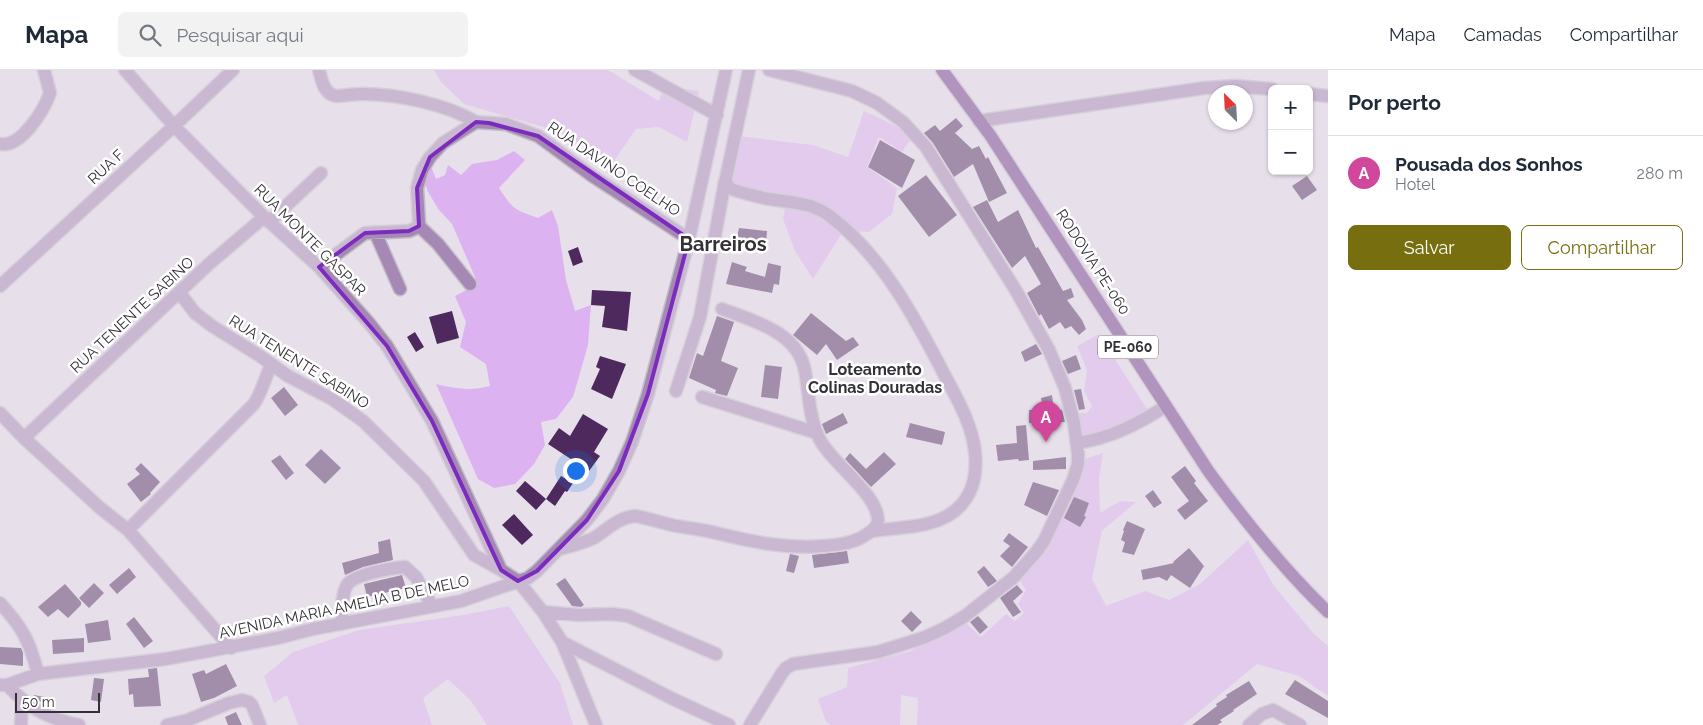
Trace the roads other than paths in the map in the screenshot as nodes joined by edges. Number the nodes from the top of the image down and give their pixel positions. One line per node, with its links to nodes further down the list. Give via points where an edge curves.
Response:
1 (44, 70): 17 (street, via 50,93 40,114 17,139 10,144)
2 (125, 70): 16 (street, RUA MONTE GASPAR)
3 (232, 70): 16 (street, RUA F)
4 (319, 70): 15 (street, via 324,87 335,96 378,95 421,102 440,106)
5 (635, 70): 13 (street)
6 (726, 70): 13 (street, AVENIDA MARIA AMELIA B DE MELO)
7 (749, 70): 19 (street)
8 (769, 70): 37 (street, via 852,91 877,103 903,122 926,147 1015,289 1049,350 1065,388)
9 (942, 70): 14 (main road, RODOVIA PE-060 / PE-060)
10 (1268, 89): 14 (street, via 1204,88)
11 (1313, 94): 12 (street)
12 (1328, 96)
13 (717, 115): 23 (street, AVENIDA MARIA AMELIA B DE MELO)
14 (979, 121): 33 (main road, RODOVIA PE-060 / PE-060)
15 (476, 122): 21 (street, via 444,143 422,170 417,188); 23 (street, RUA DAVINO COELHO, via 506,124 538,136)
16 (174, 126): 20 (street, RUA MONTE GASPAR); 26 (street, RUA F)
17 (0, 144)
18 (321, 173): 20 (street, RUA TENENTE SABINO)
19 (725, 181): 31 (street, via 700,317); 39 (street, via 728,187 738,192 813,206 841,226 875,263 912,313 960,404 975,452 974,479 967,497 942,519)
20 (266, 220): 24 (street, RUA MONTE GASPAR); 28 (street, RUA TENENTE SABINO)
21 (418, 225): 22 (street, via 409,231); 25 (street)
22 (375, 232): 24 (street, via 360,236); 27 (street)
23 (689, 239): 40 (street, AVENIDA MARIA AMELIA B DE MELO, via 632,442 603,499)
24 (319, 267): 41 (street, RUA MONTE GASPAR, via 375,331 418,397)
25 (470, 284)
26 (0, 286)
27 (400, 289)
28 (178, 292): 30 (street, RUA TENENTE SABINO, via 195,313); 36 (street, RUA TENENTE SABINO)
29 (722, 309): 35 (street, via 772,329 799,354)
30 (271, 365): 38 (street, via 253,405); 41 (street, RUA TENENTE SABINO, via 337,402 363,421 424,481 474,555)
31 (676, 391)
32 (702, 397): 35 (street)
33 (1166, 406): 37 (street, via 1122,431); 46 (main road, RODOVIA PE-060 / PE-060, via 1209,472 1245,519)
34 (0, 413): 36 (street)
35 (817, 433): 39 (street, via 830,455 869,499 878,519)
36 (24, 438): 38 (street)
37 (1077, 443): 60 (street, via 1078,464 1073,480 1044,541 998,591 965,616 923,638 878,652 793,664 782,673)
38 (128, 530): 49 (street)
39 (872, 532): 40 (street, via 848,543 792,547 635,516 616,521 580,544)
40 (560, 549): 42 (street, AVENIDA MARIA AMELIA B DE MELO, via 538,571)
41 (501, 570): 42 (street, RUA MONTE GASPAR)
42 (518, 582): 44 (street, AVENIDA MARIA AMELIA B DE MELO, via 461,601); 45 (street, RUA MONTE GASPAR)
43 (0, 603): 51 (street, via 28,639)
44 (432, 606): 47 (street, AVENIDA MARIA AMELIA B DE MELO); 47 (street, via 416,576 405,567 391,568 352,580 346,587)
45 (543, 612): 48 (street, RUA MONTE GASPAR); 50 (street, via 628,616)
46 (1328, 612)
47 (342, 624): 49 (street, AVENIDA MARIA AMELIA B DE MELO)
48 (562, 642): 58 (street, RUA MONTE GASPAR); 59 (street)
49 (231, 648): 51 (street, AVENIDA MARIA AMELIA B DE MELO)
50 (716, 654)
51 (38, 674): 52 (street, AVENIDA MARIA AMELIA B DE MELO)
52 (4, 685): 53 (street)
53 (22, 701): 54 (street); 55 (street, via 36,711)
54 (21, 725)
55 (79, 725)
56 (167, 725): 57 (street, via 238,700 246,700 252,705)
57 (260, 725)
58 (596, 725)
59 (729, 725)
60 (750, 725)
61 (1249, 725): 62 (street, via 1273,710)
62 (1300, 725)

